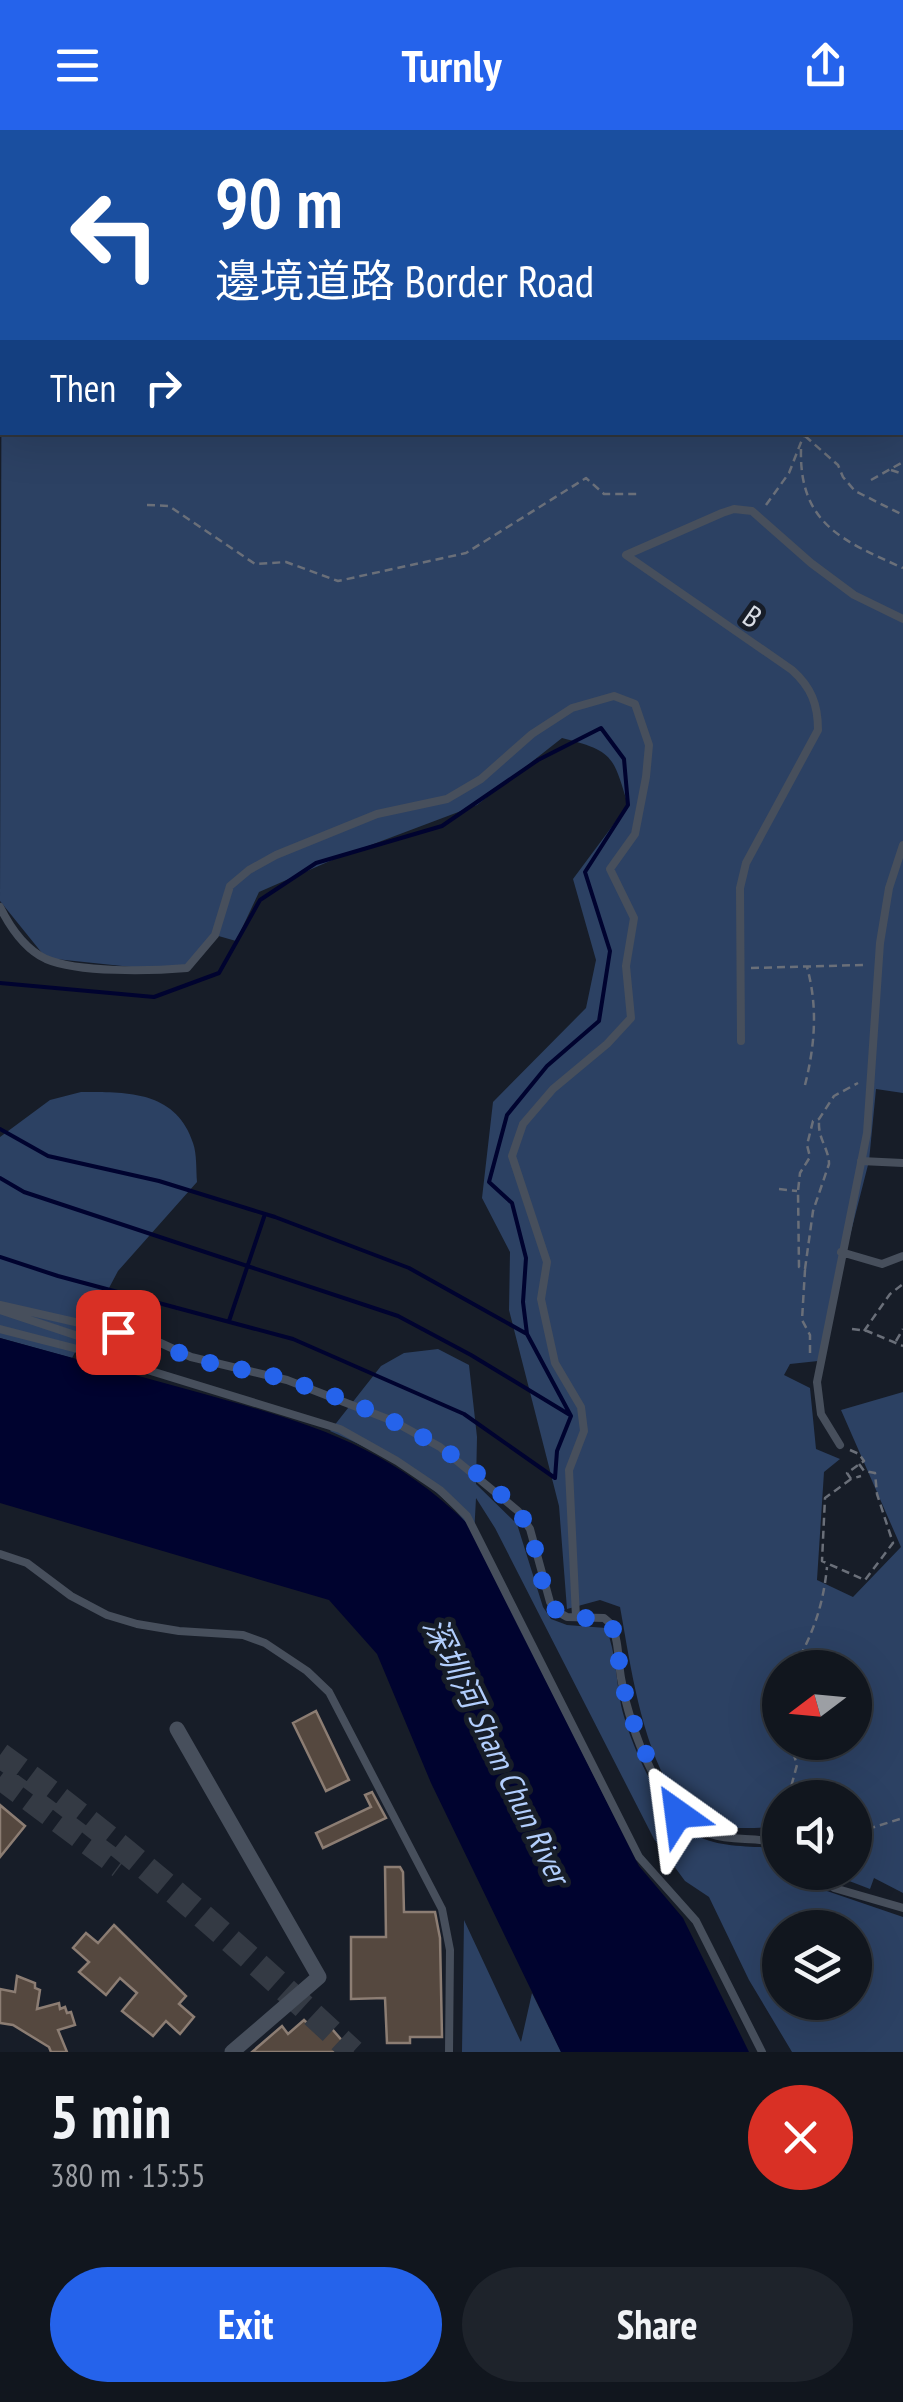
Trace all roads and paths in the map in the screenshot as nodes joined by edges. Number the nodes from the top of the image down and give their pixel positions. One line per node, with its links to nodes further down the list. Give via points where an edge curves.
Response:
1 (805, 435): 3 (path)
2 (806, 435): 11 (path, via 855,491)
3 (801, 449): 10 (path); 12 (path, via 800,476 826,526)
4 (903, 462): 5 (path)
5 (891, 470): 6 (path); 7 (path)
6 (903, 474)
7 (871, 480)
8 (639, 494): 9 (path, via 604,494 586,478 466,553 338,581 286,562 255,564 169,506)
9 (147, 505)
10 (765, 506)
11 (903, 514)
12 (903, 568)
13 (903, 619): 19 (lane, B, via 854,595 752,511 722,513 626,554 792,670 818,712 818,730 752,848 740,888)
14 (903, 845): 20 (lane, via 880,943)
15 (0, 907): 47 (lane, via 12,931 46,958 88,966 187,968 215,935 230,886 249,870 377,814 446,799 572,708 614,696 634,704 649,744 646,776 635,834 610,869 634,918 626,966 631,1018 522,1124 512,1156 547,1262 540,1299 555,1364 582,1407 584,1431 569,1470)
16 (863, 965): 17 (path)
17 (807, 966): 18 (path); 21 (path, via 814,1040)
18 (749, 968)
19 (741, 1041)
20 (872, 1075): 22 (path, via 834,1096); 23 (lane)
21 (805, 1085)
22 (819, 1120): 26 (path, via 813,1121); 29 (path, via 829,1164 813,1212)
23 (861, 1161): 24 (lane); 27 (lane)
24 (903, 1163)
25 (779, 1189): 26 (path)
26 (798, 1191): 29 (path)
27 (841, 1252): 28 (lane, via 882,1264); 40 (lane, via 817,1382 822,1414)
28 (903, 1256)
29 (805, 1270): 38 (path, via 802,1320)
30 (903, 1284): 35 (path)
31 (0, 1308): 39 (lane, via 111,1347); 47 (lane, via 154,1340 393,1421 440,1447 518,1512 530,1529 550,1602)
32 (0, 1329): 39 (lane)
33 (852, 1329): 35 (path)
34 (903, 1329): 36 (path)
35 (864, 1331): 36 (path)
36 (895, 1342): 37 (path)
37 (903, 1346)
38 (810, 1352)
39 (124, 1362): 57 (lane, via 340,1429 398,1460 467,1516 639,1857 696,1921)
40 (840, 1445)
41 (859, 1454): 42 (path)
42 (859, 1464): 44 (path, via 847,1473); 46 (path, via 875,1474 893,1543 865,1580)
43 (861, 1476): 44 (path)
44 (851, 1479): 46 (path, via 825,1498)
45 (0, 1554): 56 (lane, via 27,1563 107,1615 266,1643 329,1692 442,1910 450,1950)
46 (827, 1565): 48 (path, via 824,1601)
47 (576, 1617): 52 (lane, via 612,1624 628,1709 678,1814 717,1836)
48 (805, 1650)
49 (177, 1729): 55 (street, via 319,1977)
50 (903, 1818): 51 (path)
51 (872, 1827)
52 (762, 1842)
53 (841, 1890): 54 (lane)
54 (903, 1908)
55 (232, 2052)
56 (449, 2052)
57 (762, 2052)

